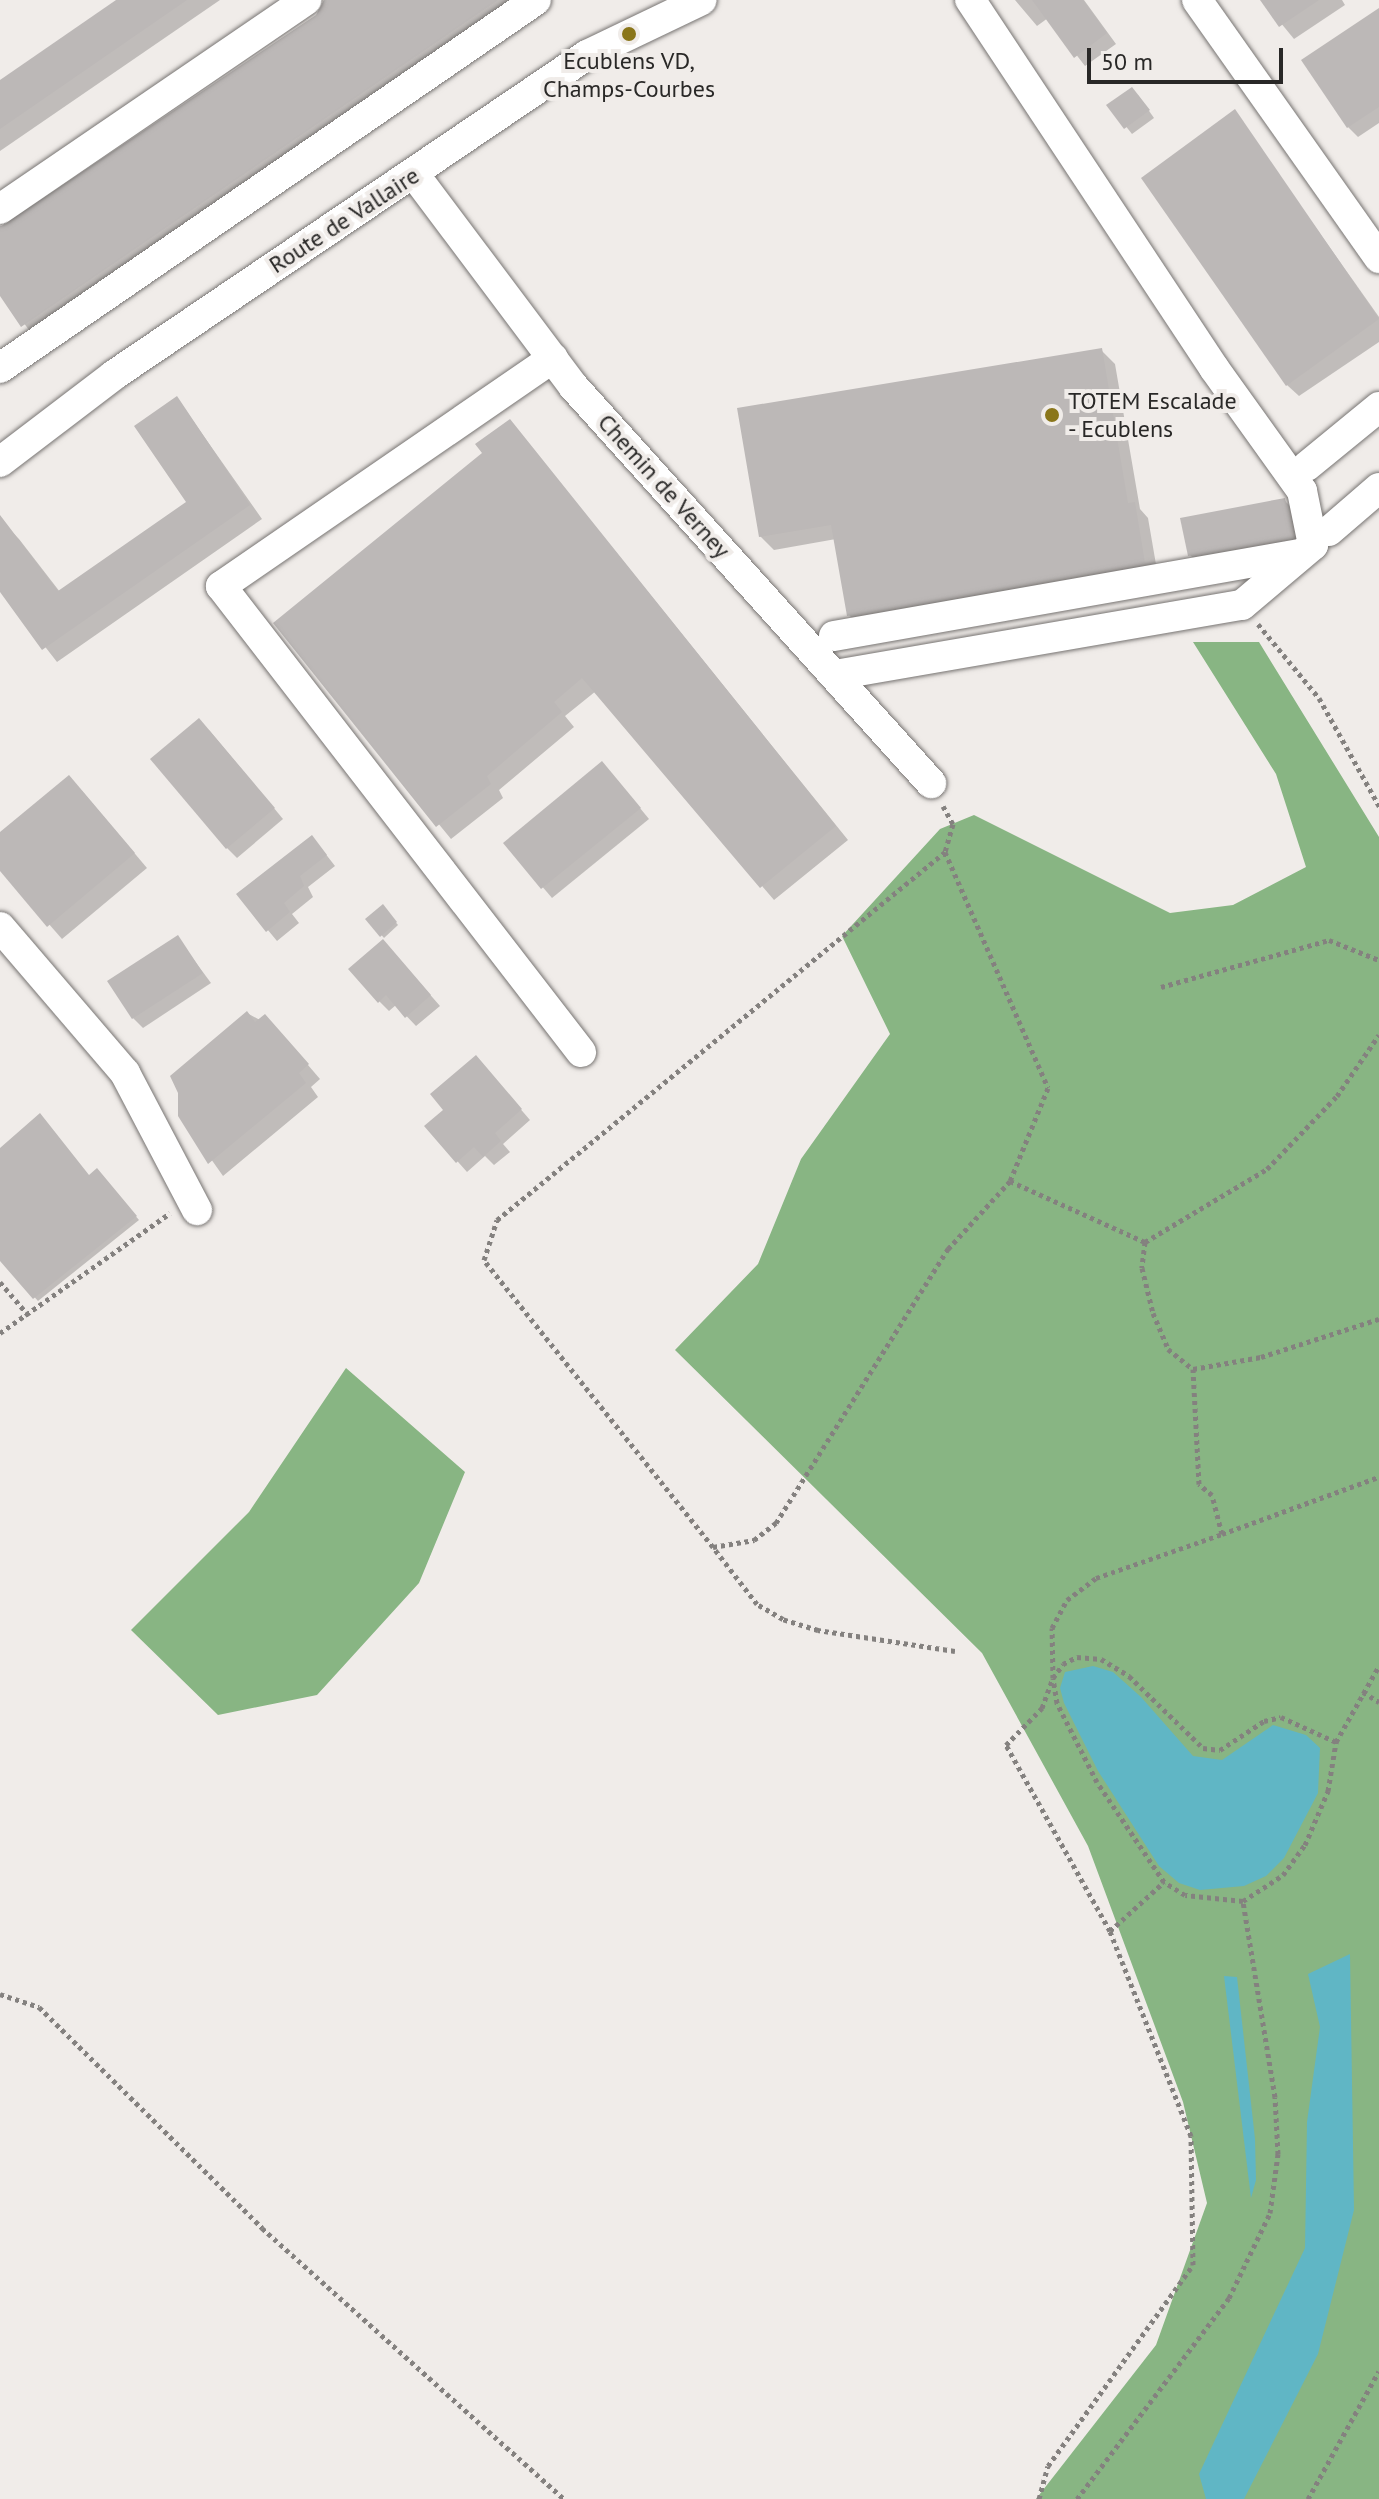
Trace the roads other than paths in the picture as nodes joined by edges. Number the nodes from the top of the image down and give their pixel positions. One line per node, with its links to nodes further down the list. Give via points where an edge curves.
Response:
1 (306, 0): 7 (street)
2 (536, 0): 10 (street)
3 (702, 0): 6 (street, Route de Vallaire, via 587,55)
4 (970, 0): 16 (street, via 1214,368 1302,491 1313,545)
5 (1197, 0): 8 (street)
6 (414, 174): 9 (street, Chemin de Verney); 12 (street, Route de Vallaire, via 114,375)
7 (0, 209)
8 (1379, 258)
9 (553, 358): 20 (street, Chemin de Verney); 23 (street, via 221,586)
10 (0, 368)
11 (1379, 407): 13 (street)
12 (0, 462)
13 (1307, 466)
14 (1379, 488): 15 (street)
15 (1329, 531)
16 (1303, 554): 17 (street); 19 (street, via 1242,605)
17 (1056, 598): 18 (street); 19 (street)
18 (834, 636)
19 (1064, 638): 20 (street)
20 (835, 675): 21 (street, Chemin de Verney)
21 (931, 783)
22 (0, 927): 24 (street, via 125,1073)
23 (581, 1052)
24 (194, 1204)

